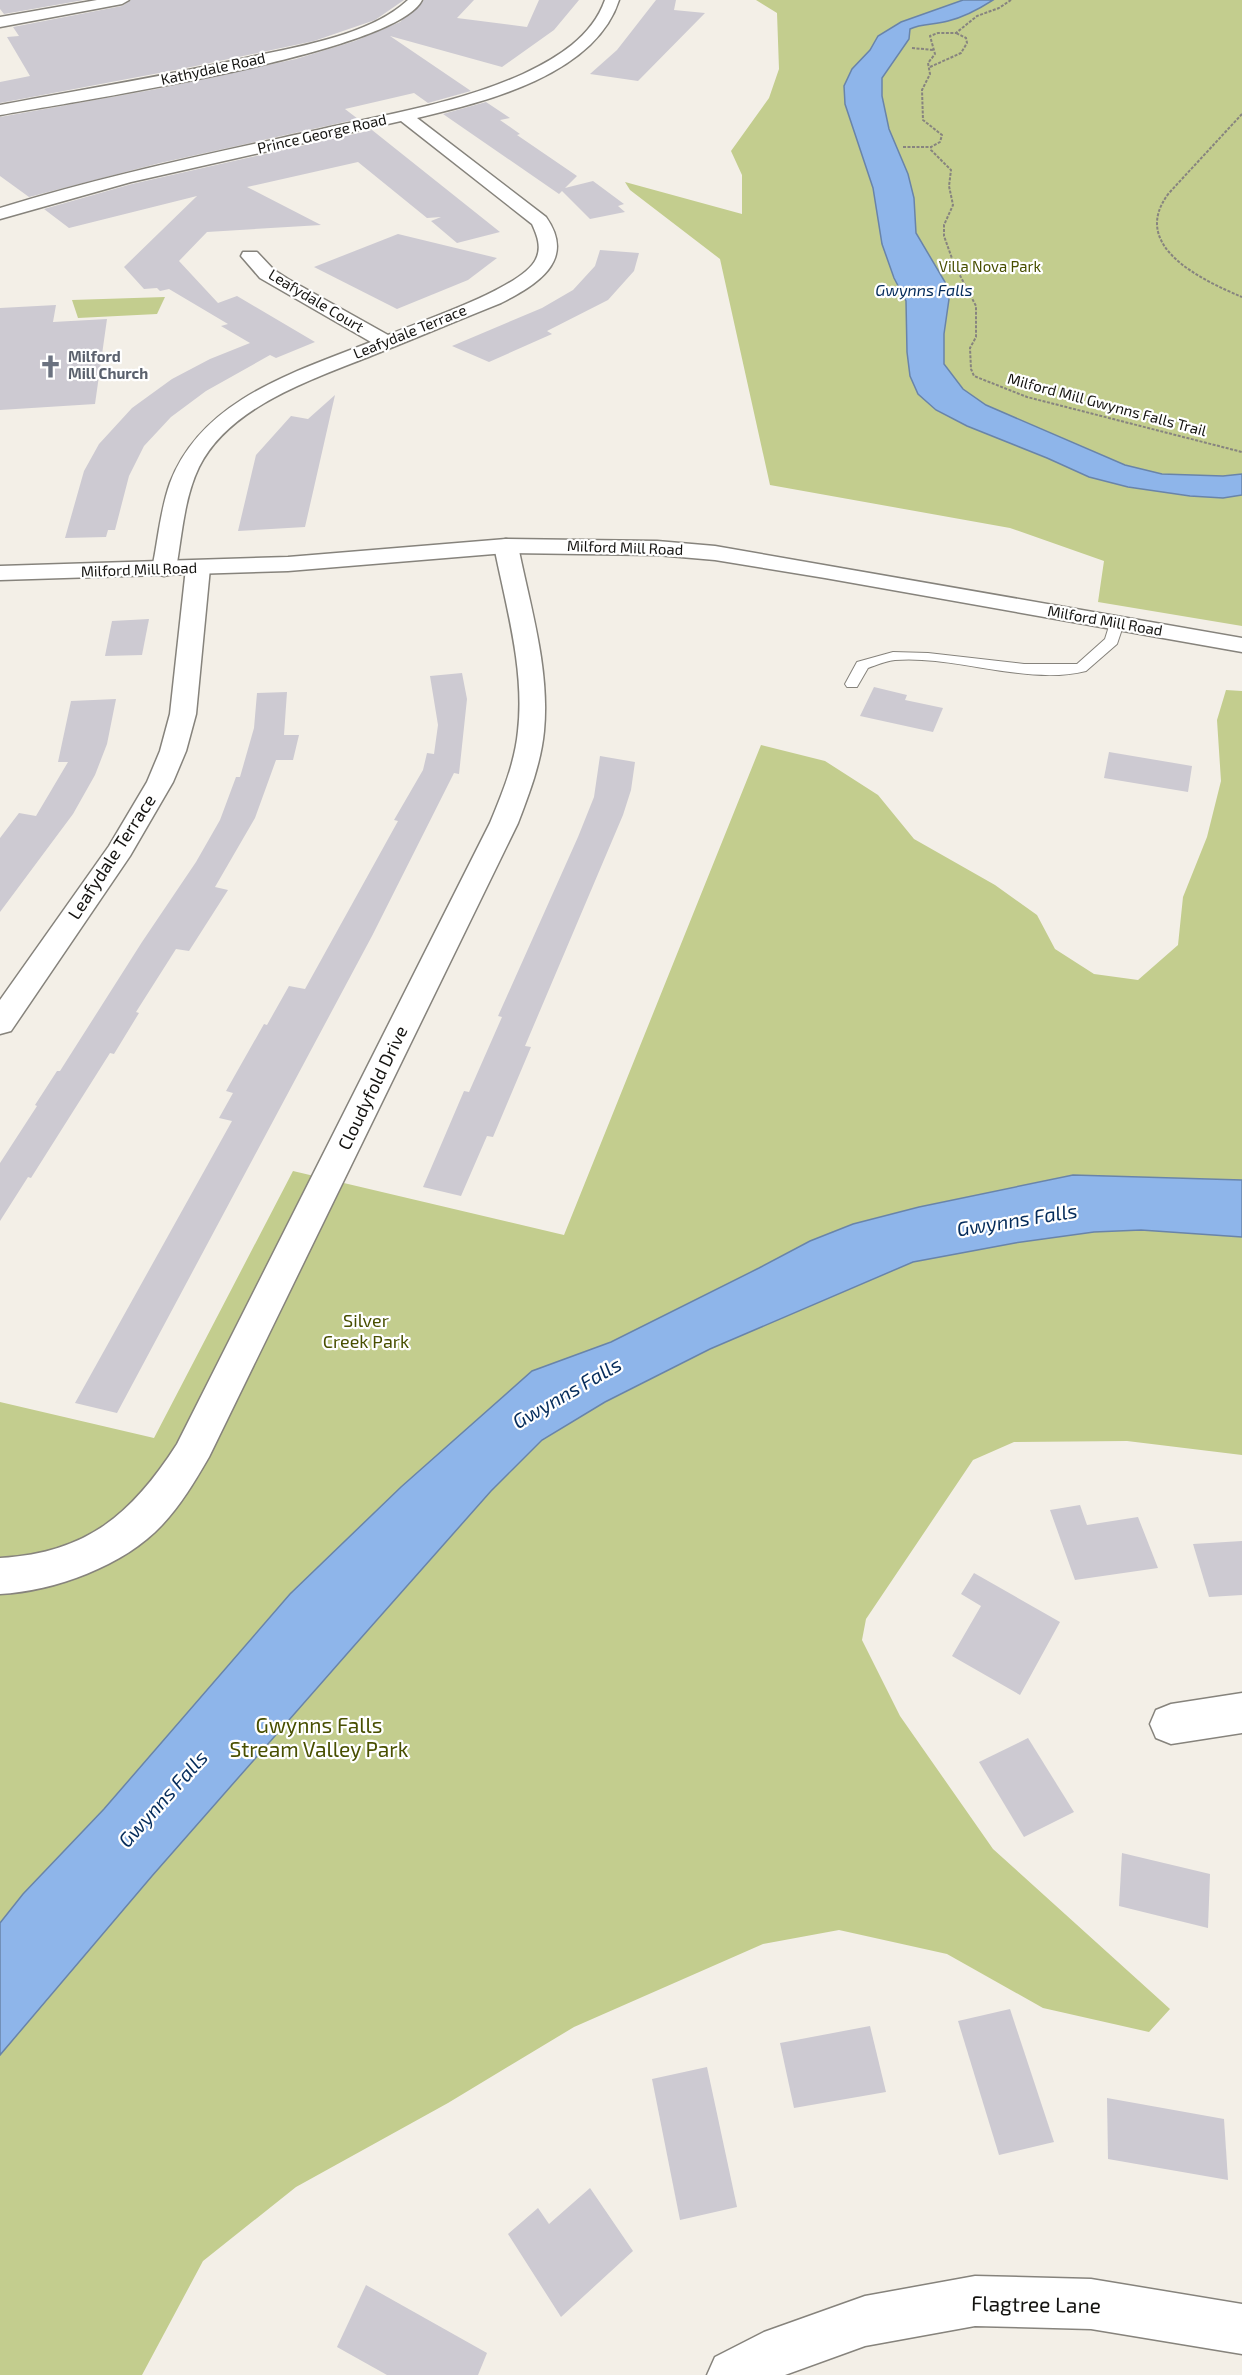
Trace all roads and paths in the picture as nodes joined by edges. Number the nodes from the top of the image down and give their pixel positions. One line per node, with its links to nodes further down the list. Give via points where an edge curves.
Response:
1 (122, 0): 5 (street)
2 (415, 0): 10 (street, Kathydale Road, via 385,23 326,44)
3 (612, 0): 12 (street, Prince George Road, via 605,19 593,34 552,64 488,92)
4 (1011, 0): 6 (path, via 977,16)
5 (0, 22)
6 (956, 33): 8 (path, via 932,34); 9 (path, via 966,38 962,53)
7 (912, 48): 8 (path)
8 (934, 50): 9 (path)
9 (930, 67): 14 (path, via 931,76 923,86 923,120 942,135)
10 (0, 110)
11 (1242, 114): 17 (path, via 1168,194 1155,221 1162,246 1188,270 1213,286)
12 (403, 115): 15 (street, Prince George Road, via 124,178); 18 (street, Leafydale Terrace, via 528,209 549,234 550,245 538,271 523,283 494,299)
13 (903, 147): 14 (path)
14 (931, 147): 19 (path, Milford Mill Gwynns Falls Trail, via 951,170 953,205 944,225 944,236 976,306 978,324 970,355 974,376 1027,397)
15 (0, 214)
16 (250, 256): 18 (street, Leafydale Court, via 281,284)
17 (1242, 297)
18 (386, 342): 22 (street, Leafydale Terrace, via 275,388 248,404 206,439 192,458 181,484)
19 (1242, 452)
20 (506, 546): 21 (street, Milford Mill Road); 24 (street, Milford Mill Road, via 597,546 715,553); 28 (street, Cloudyfold Drive, via 532,699 532,730 518,788 504,824 196,1446 172,1486 147,1516 103,1548 66,1566)
21 (198, 568): 22 (street, Milford Mill Road); 27 (street, Leafydale Terrace, via 183,714 160,782 120,850)
22 (164, 569): 23 (street, Milford Mill Road)
23 (0, 573)
24 (1117, 623): 25 (street, Milford Mill Road); 26 (lane, via 1112,641 1081,668 1024,668 894,656 862,665)
25 (1242, 645)
26 (852, 684)
27 (0, 1023)
28 (0, 1576)
29 (1242, 1713): 30 (street)
30 (1171, 1724)
31 (1242, 2329): 32 (street, Flagtree Lane, via 1091,2304 975,2301 865,2320 764,2357)
32 (733, 2375)

